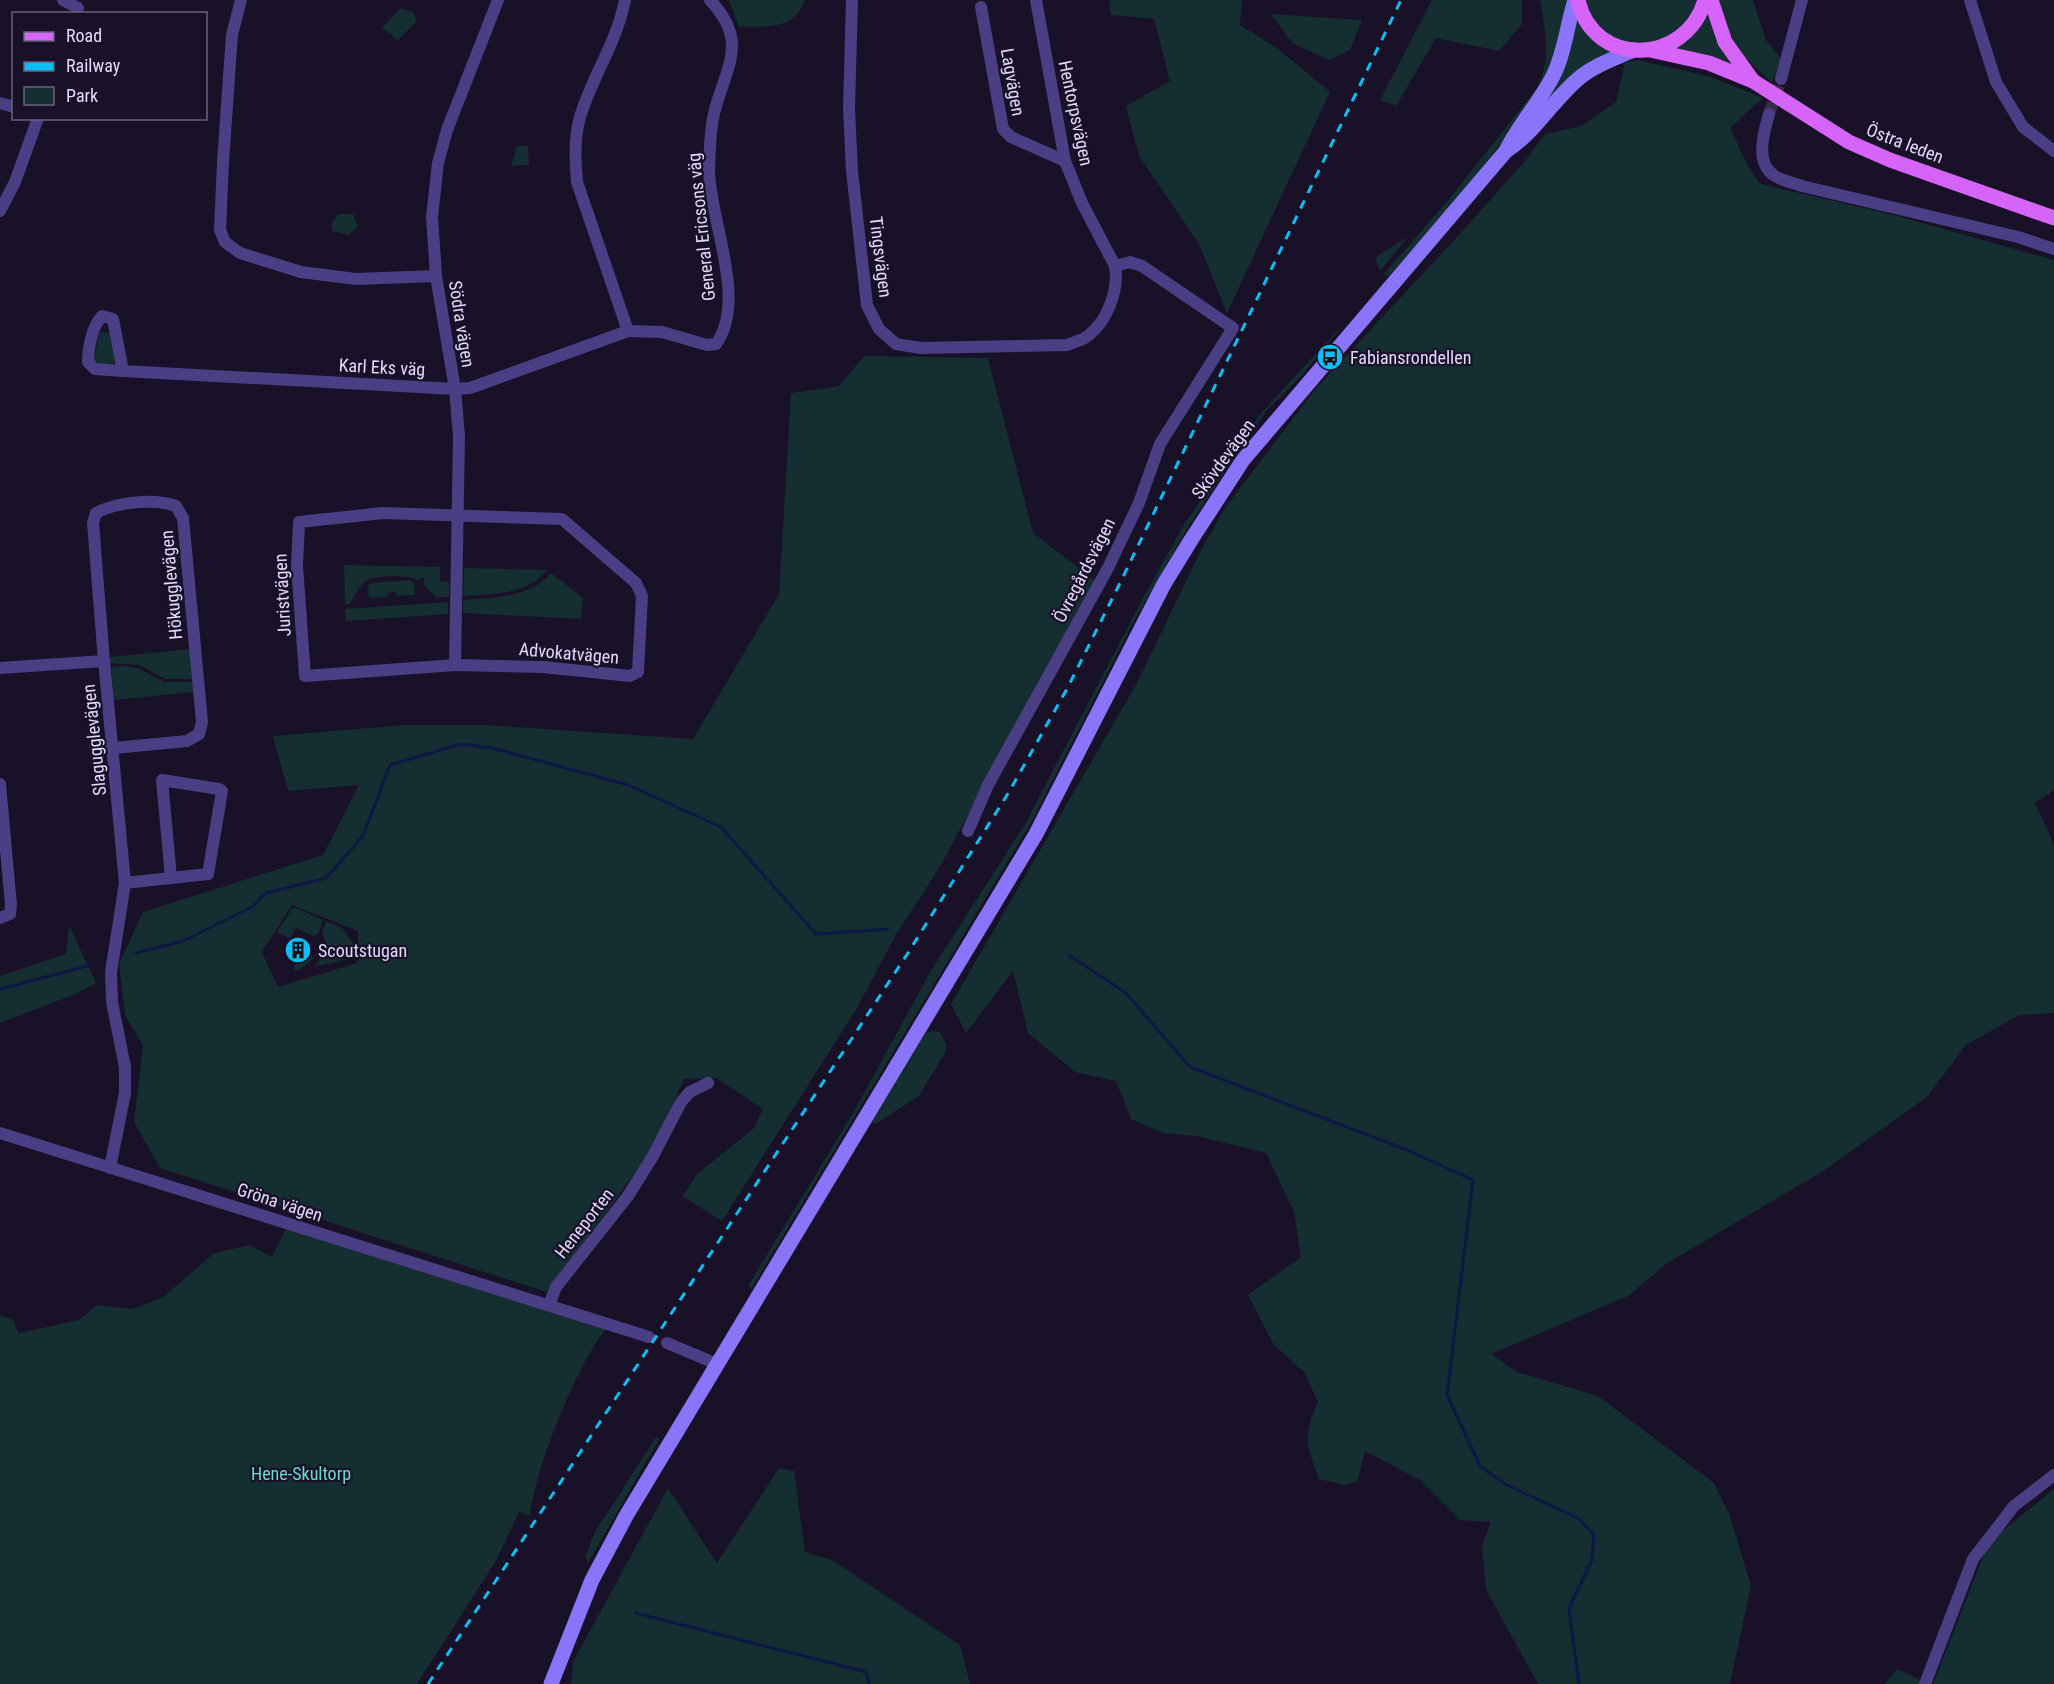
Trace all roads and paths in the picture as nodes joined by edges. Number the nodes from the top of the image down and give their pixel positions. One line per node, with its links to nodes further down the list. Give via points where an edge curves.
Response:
1 (63, 0): 13 (street)
2 (241, 0): 28 (street, via 232,35 223,157 220,230 225,242 240,253 301,272 356,279)
3 (498, 0): 28 (street, Södra vägen, via 451,117 438,163 432,217)
4 (625, 0): 29 (street, via 579,119 575,163 583,204)
5 (710, 0): 29 (street, General Ericsons väg, via 730,31 733,49 730,72 716,106 710,147 710,174 728,297 725,321 716,344 707,345 662,332)
6 (852, 0): 27 (street, Tingsvägen, via 852,171 867,305 879,329 896,344 921,348 1067,345 1089,336 1106,314 1114,292)
7 (1036, 0): 23 (street, Hentorpsvägen)
8 (1576, 0): 15 (main road, via 1599,36); 21 (main road, via 1553,76)
9 (1705, 0): 16 (main road, via 1700,15 1686,33 1666,46)
10 (1710, 0): 18 (main road, Östra leden, via 1725,42)
11 (1802, 0): 17 (street)
12 (1970, 0): 22 (street, via 1996,82 2023,127)
13 (79, 7)
14 (981, 7): 23 (street, Lagvägen, via 1003,129 1011,137)
15 (1634, 50): 16 (main road); 21 (main road, via 1600,63 1581,76 1527,137)
16 (1650, 50): 18 (main road, Östra leden, via 1700,61)
17 (1781, 79)
18 (1753, 81): 25 (main road, Östra leden, via 1849,142)
19 (1769, 114): 26 (street, via 1762,155 1766,168 1775,176)
20 (37, 120): 24 (street)
21 (1506, 151): 48 (main road, Skövdevägen, via 1243,459 1164,584 1036,834)
22 (2054, 151)
23 (1065, 161): 27 (street, Hentorpsvägen)
24 (0, 211)
25 (2054, 218)
26 (2054, 249)
27 (1115, 266): 38 (street, Övregårdsvägen, via 1130,262 1142,266 1233,328 1160,444 1139,503 1108,568 988,785)
28 (436, 276): 31 (street, Södra vägen)
29 (628, 331): 31 (street, Karl Eks väg, via 470,388)
30 (123, 371): 30 (street, Karl Eks väg, via 95,369 88,362 91,341 102,316 113,319); 31 (street, Karl Eks väg)
31 (455, 389): 32 (street, Södra vägen, via 459,436)
32 (457, 516): 34 (street, Södra vägen); 34 (street, Juristvägen, via 359,514 299,522 297,566 305,676); 34 (street, Advokatvägen, via 562,519 636,583 642,596 638,672 630,676 543,667)
33 (104, 662): 35 (street, Slagugglevägen); 36 (street, Slagugglevägen); 36 (street, Hökugglevägen, via 93,523 96,513 107,507 163,502 176,506 183,518 202,722 199,734 187,741)
34 (455, 665)
35 (0, 668)
36 (114, 748): 40 (street, Slagugglevägen)
37 (0, 784): 41 (street, via 11,905 10,914)
38 (968, 831)
39 (171, 878): 39 (street, via 208,874 222,791 219,789 162,780); 40 (street)
40 (125, 883): 44 (street, Slagugglevägen, via 111,972 125,1093)
41 (0, 918)
42 (708, 1083): 45 (street, Heneporten, via 681,1102 641,1177 556,1287)
43 (0, 1133): 44 (street, Gröna vägen)
44 (110, 1168): 45 (street, Gröna vägen)
45 (549, 1305): 46 (street)
46 (649, 1337)
47 (667, 1343): 48 (street)
48 (717, 1364): 50 (main road, Skövdevägen, via 592,1580)
49 (2054, 1475): 51 (street, via 2014,1506 1973,1559)
50 (551, 1684)
51 (1925, 1684)

